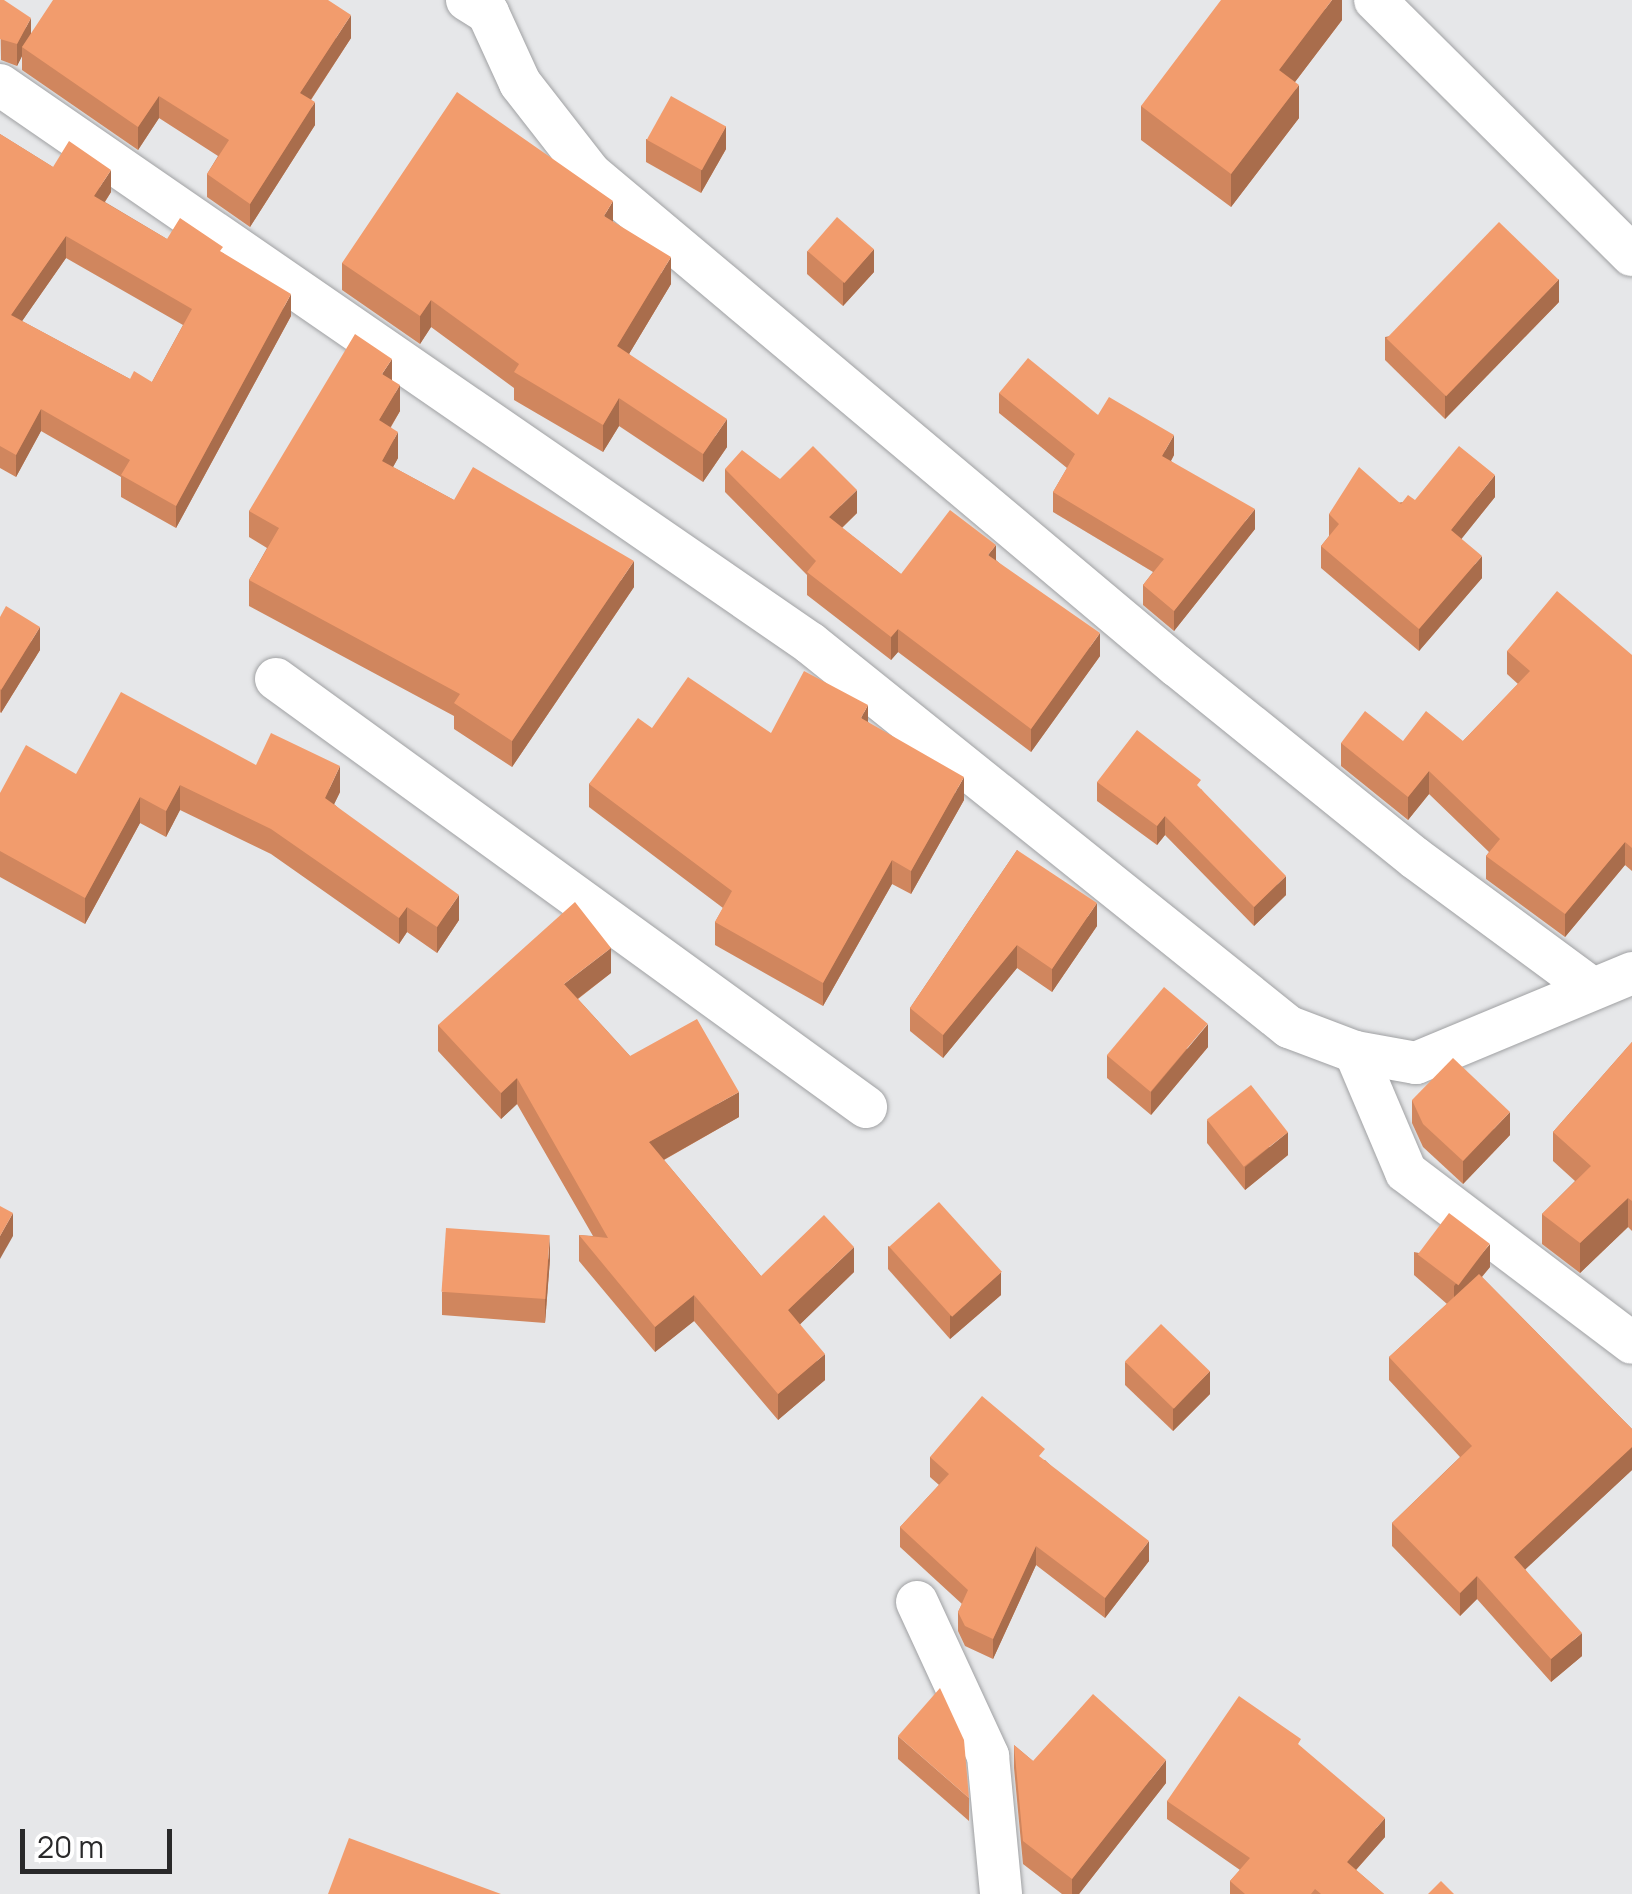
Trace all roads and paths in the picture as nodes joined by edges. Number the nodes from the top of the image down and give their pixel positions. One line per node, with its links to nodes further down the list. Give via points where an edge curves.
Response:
1 (467, 0): 7 (street, via 488,13 520,83 590,173 1177,666 1414,858)
2 (1375, 0): 4 (street)
3 (0, 85): 8 (street, via 810,643 1289,1027)
4 (1632, 255)
5 (276, 679): 9 (street)
6 (1632, 973): 7 (street)
7 (1590, 987): 8 (street, via 1416,1063)
8 (1355, 1052): 10 (street, via 1406,1172)
9 (866, 1107)
10 (1632, 1343)
11 (917, 1602): 12 (street, via 988,1756)
12 (1001, 1894)

